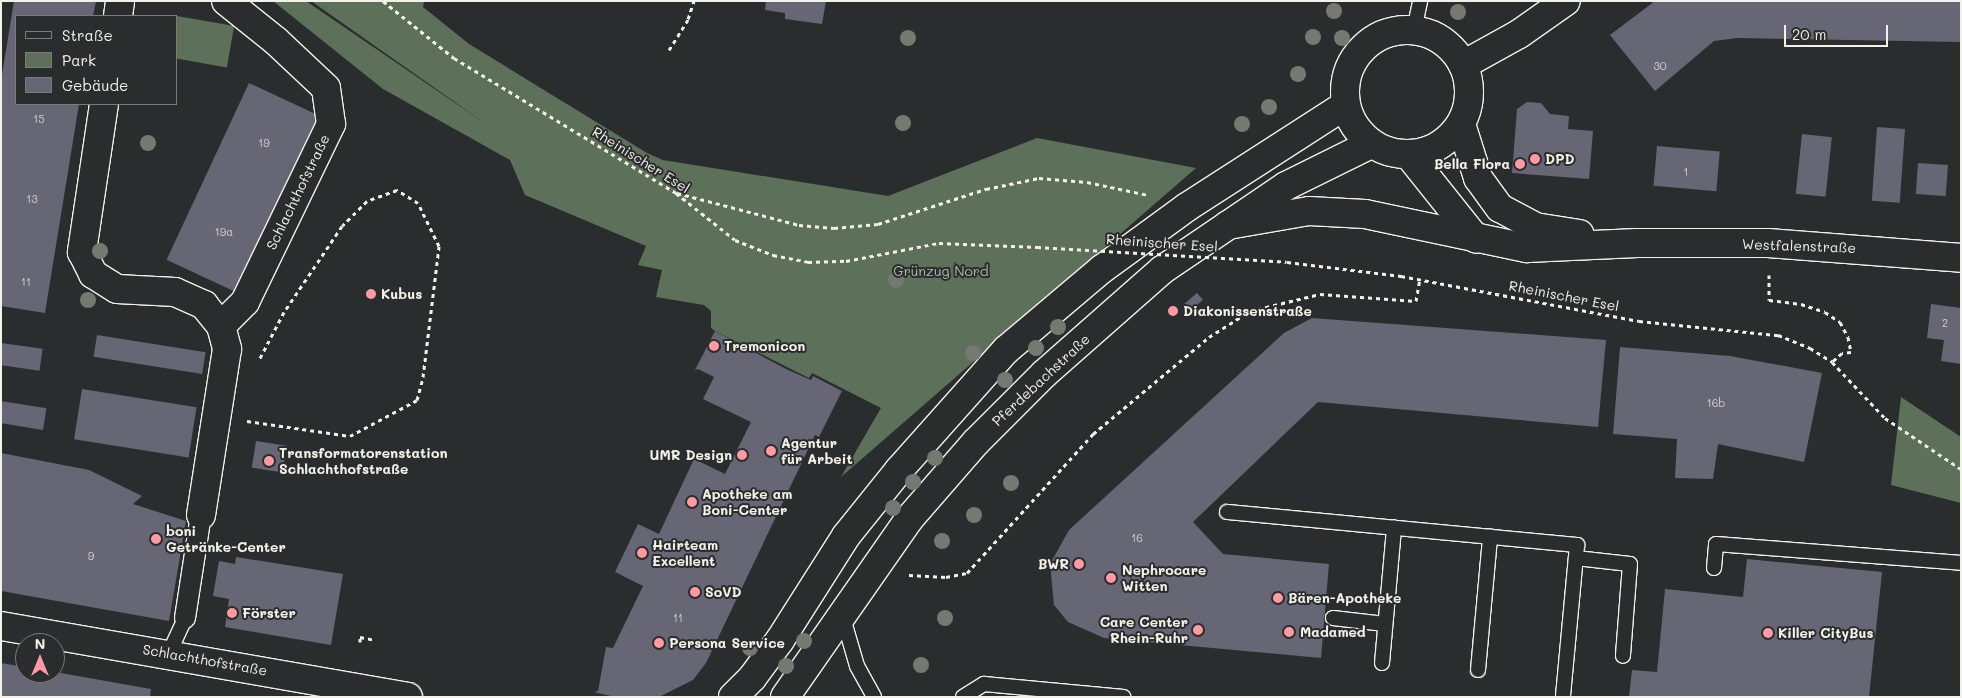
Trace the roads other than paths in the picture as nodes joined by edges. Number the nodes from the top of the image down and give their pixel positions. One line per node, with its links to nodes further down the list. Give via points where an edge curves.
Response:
1 (120, 1): 5 (street)
2 (226, 1): 17 (street, Schlachthofstraße, via 276,41 326,88 331,124 245,302)
3 (1420, 1): 6 (lane)
4 (1566, 1): 7 (street, via 1519,34)
5 (118, 15)
6 (1414, 30): 7 (street, via 1440,40 1451,48); 8 (street, via 1395,31 1376,38 1361,49 1350,66 1344,85)
7 (1463, 65): 10 (street, via 1469,92)
8 (1345, 104): 11 (street, via 1359,134); 35 (street, via 1187,207 1102,269 1006,350 899,470 846,536 780,640 752,678)
9 (104, 105): 17 (street, via 82,252 93,274 117,289 175,292 204,305)
10 (1461, 124): 12 (street, via 1448,140 1430,150); 15 (street, Westfalenstraße, via 1478,178 1500,208 1535,227)
11 (1371, 144): 12 (street, via 1383,150); 13 (street, Pferdebachstraße, via 1302,177)
12 (1410, 155): 14 (street)
13 (1228, 225): 14 (street, Westfalenstraße, via 1309,211 1365,214); 26 (street, Pferdebachstraße, via 1162,270 1044,374 976,442 878,562)
14 (1476, 239): 15 (street, Westfalenstraße, via 1527,248)
15 (1637, 243): 16 (street, Westfalenstraße, via 1768,243)
16 (1961, 258)
17 (222, 326): 19 (street, via 227,349)
18 (1227, 512): 20 (lane)
19 (201, 515): 25 (street)
20 (1394, 528): 21 (lane); 28 (lane)
21 (1490, 537): 22 (lane, via 1577,545); 33 (lane)
22 (1576, 558): 31 (lane, via 1630,564); 40 (lane)
23 (1961, 563): 24 (lane, via 1716,544)
24 (1714, 568)
25 (185, 618): 30 (lane)
26 (843, 618): 36 (street, Pferdebachstraße); 37 (lane, via 857,666)
27 (1333, 618): 28 (lane)
28 (1385, 624): 32 (lane)
29 (1, 626): 30 (street, Schlachthofstraße)
30 (169, 654): 34 (street, Schlachthofstraße)
31 (1623, 656)
32 (1382, 663)
33 (1478, 670)
34 (408, 697)
35 (733, 697)
36 (785, 697)
37 (874, 697)
38 (963, 697): 39 (lane, via 984,684)
39 (1123, 697)
40 (1563, 697)

